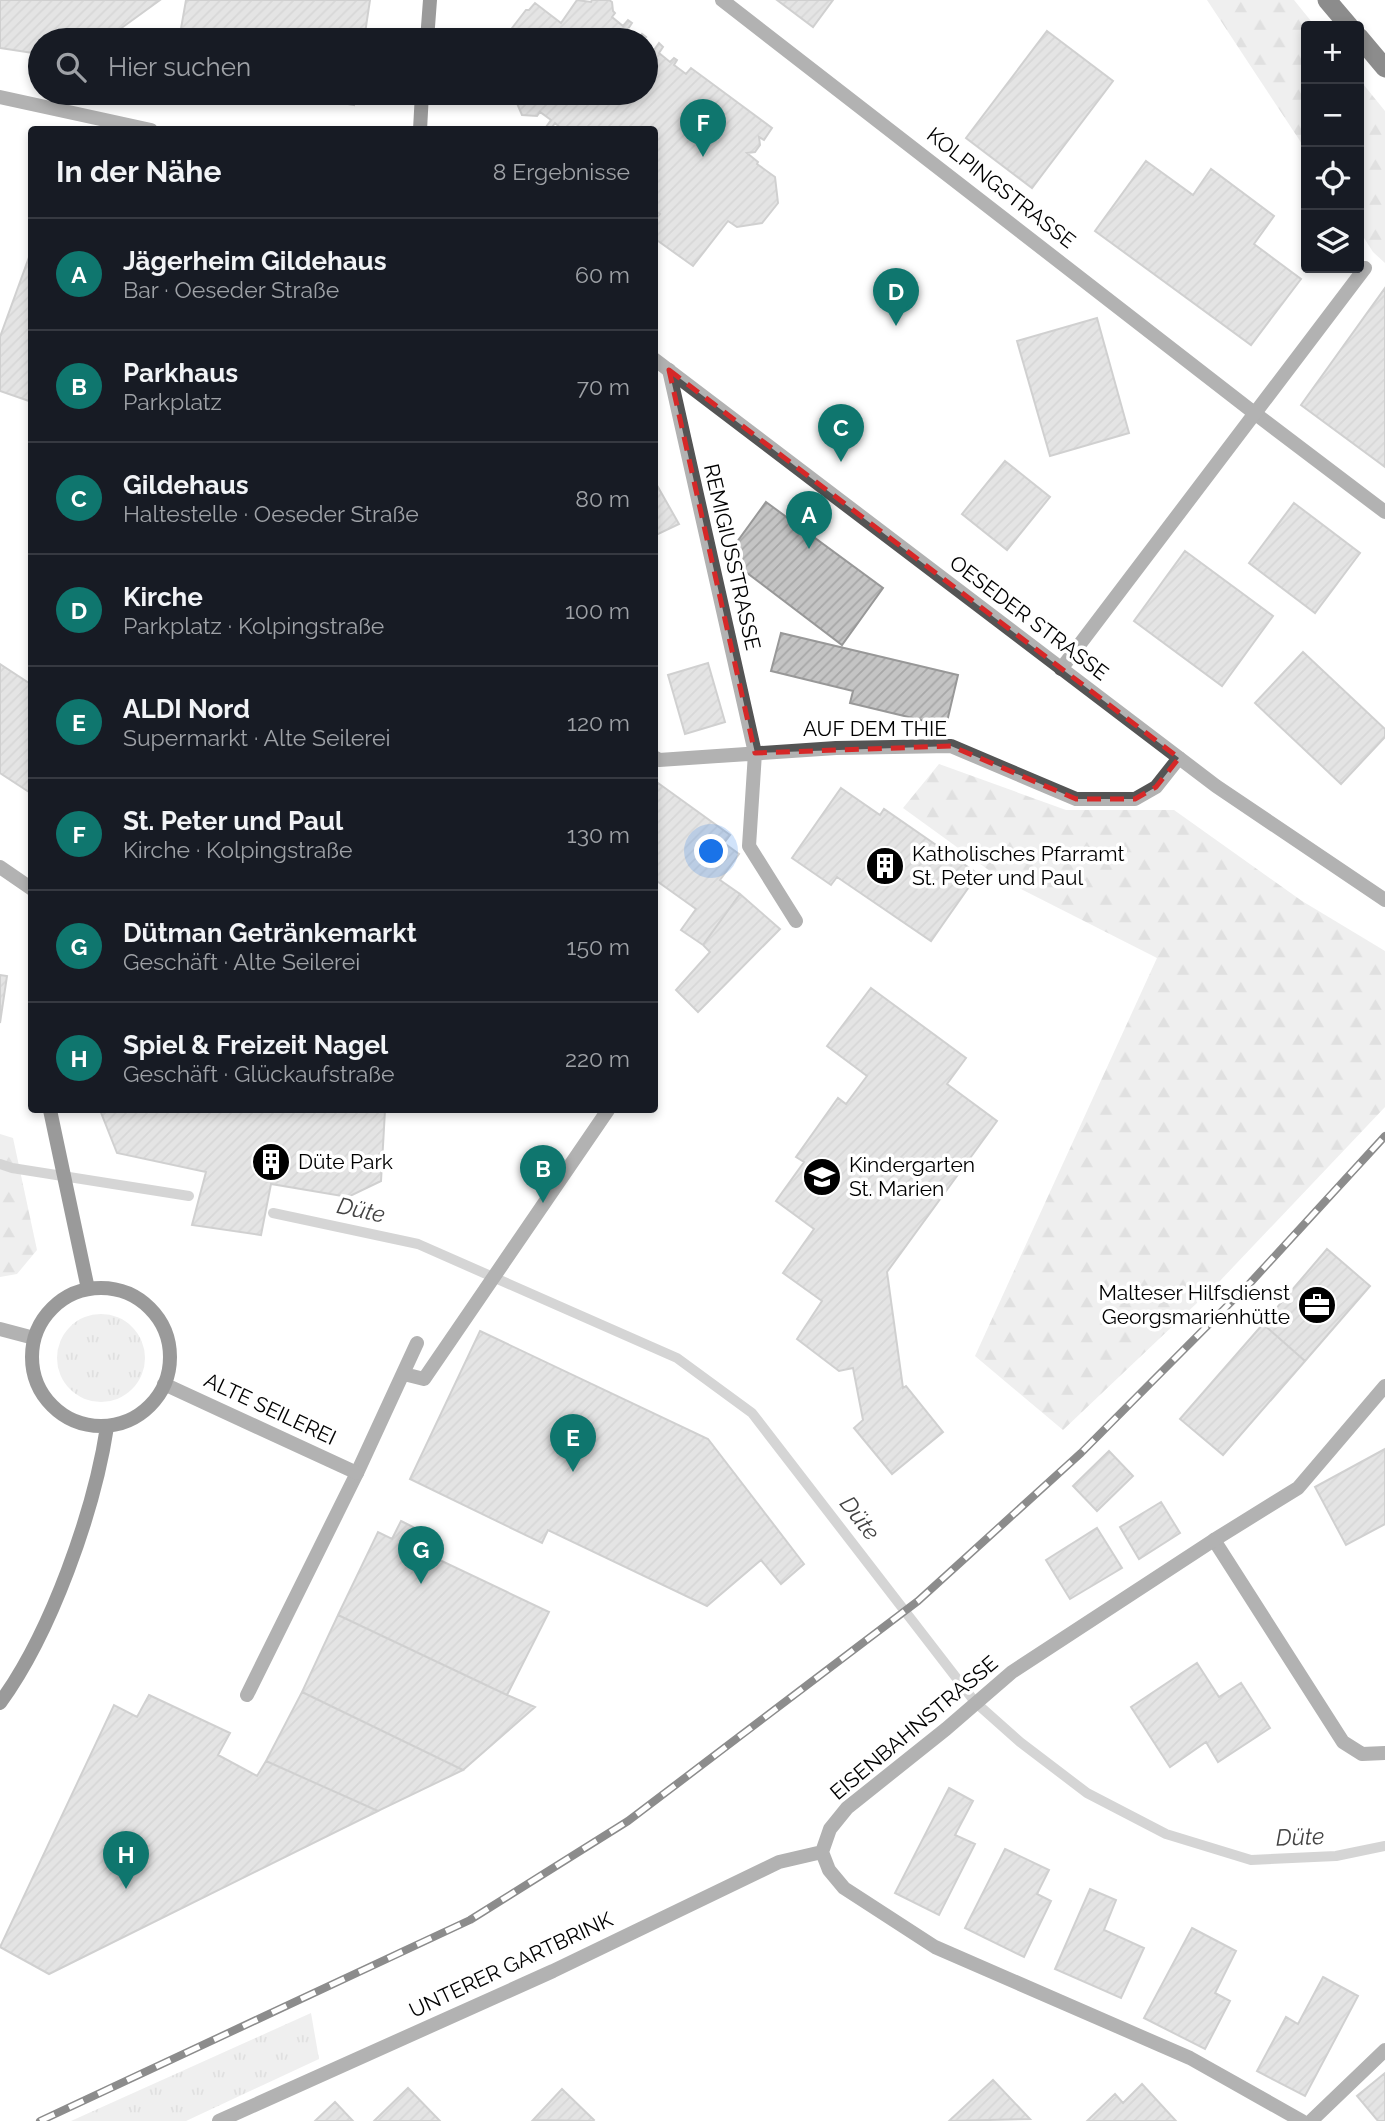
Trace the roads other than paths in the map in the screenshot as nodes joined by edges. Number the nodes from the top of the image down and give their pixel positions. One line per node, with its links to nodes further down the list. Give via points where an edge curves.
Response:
1 (430, 0): 5 (main road)
2 (722, 0): 17 (street, KOLPINGSTRASSE)
3 (1327, 0): 4 (highway)
4 (1345, 21)
5 (428, 28)
6 (1364, 43): 7 (highway)
7 (1385, 68)
8 (0, 97): 9 (street)
9 (28, 103)
10 (37, 105): 12 (street)
11 (421, 105): 13 (main road)
12 (133, 126)
13 (420, 126)
14 (1365, 268): 17 (street)
15 (658, 362): 16 (street, OESEDER STRASSE)
16 (669, 370): 19 (street, OESEDER STRASSE); 20 (street, REMIGIUSSTRASSE)
17 (1253, 412): 18 (street, KOLPINGSTRASSE); 19 (street)
18 (1385, 512)
19 (1061, 669): 21 (street, OESEDER STRASSE)
20 (755, 753): 21 (street, AUF DEM THIE, via 950,746 1076,799 1135,799 1156,787); 22 (street, AUF DEM THIE); 26 (street, via 749,846)
21 (1179, 758): 25 (street, OESEDER STRASSE)
22 (658, 759)
23 (0, 867): 24 (street)
24 (28, 886)
25 (1385, 901)
26 (796, 921)
27 (50, 1113): 29 (main road)
28 (606, 1113): 33 (street, via 424,1379)
29 (88, 1289): 31 (main road, via 54,1306); 34 (main road, via 110,1288 130,1294 161,1322 170,1363)
30 (0, 1329): 31 (street)
31 (34, 1338): 36 (main road, via 31,1360 47,1402 64,1417)
32 (417, 1343): 33 (street)
33 (404, 1374): 37 (street)
34 (164, 1384): 36 (main road, via 142,1413); 37 (street, ALTE SEILEREI)
35 (1384, 1389): 38 (street, EISENBAHNSTRASSE, via 1298,1488)
36 (107, 1427): 39 (main road, via 102,1461 77,1544 49,1615)
37 (358, 1473): 40 (street)
38 (1214, 1540): 42 (street, via 1343,1742 1362,1754); 43 (street, EISENBAHNSTRASSE, via 1012,1672 847,1808 830,1829)
39 (6, 1682): 41 (main road)
40 (247, 1695)
41 (0, 1703)
42 (1385, 1754)
43 (822, 1852): 45 (street, UNTERER GARTBRINK, via 779,1861 553,1971); 46 (street, via 844,1888 935,1947 1190,2058)
44 (1385, 2050): 47 (street)
45 (219, 2121)
46 (1302, 2121)
47 (1311, 2121)

